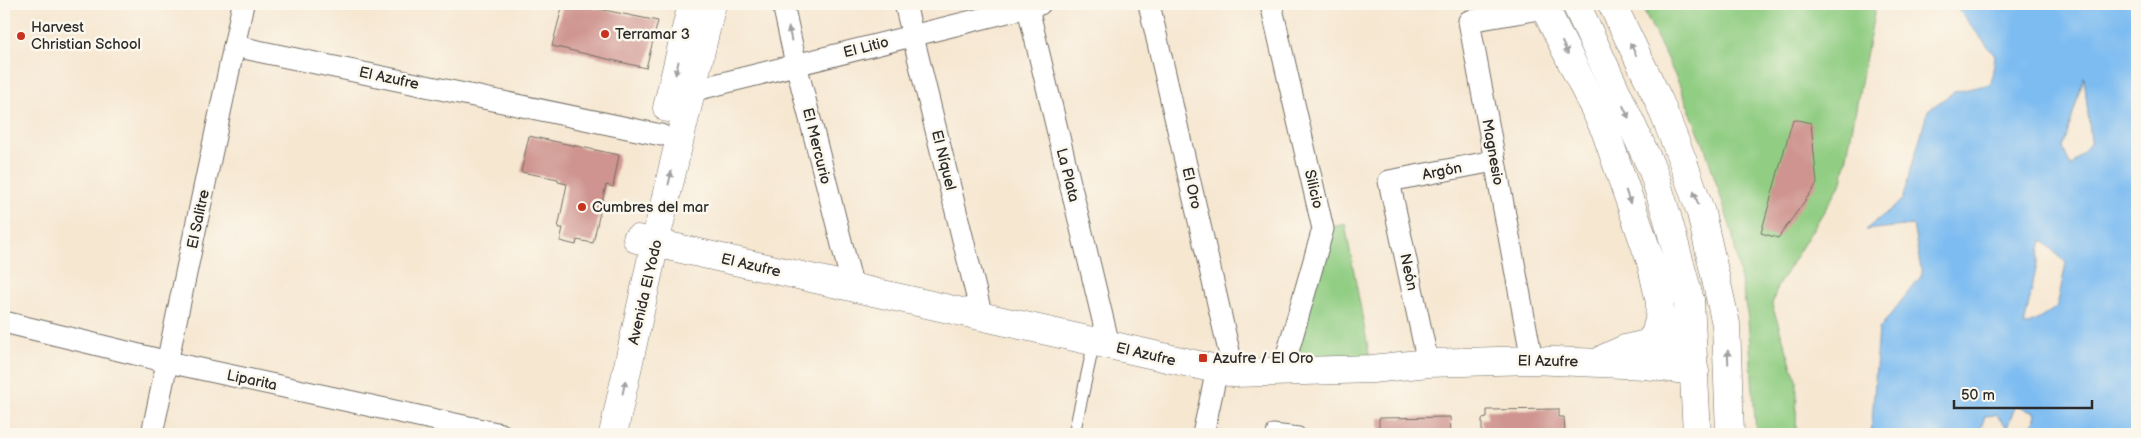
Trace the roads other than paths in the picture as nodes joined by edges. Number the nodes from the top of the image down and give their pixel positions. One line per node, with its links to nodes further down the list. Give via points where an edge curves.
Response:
1 (243, 4): 13 (street, El Salitre)
2 (692, 4): 16 (main road, Avenida El Yodo, one-way to 16)
3 (712, 4): 15 (main road, Avenida El Yodo)
4 (783, 4): 14 (street, El Mercurio, one-way to 4)
5 (905, 4): 12 (street, El Níquel)
6 (1149, 4): 31 (street, El Oro)
7 (1271, 4): 33 (street, Silicio, via 1324,229)
8 (1576, 4): 22 (main road, one-way to 22, via 1653,171)
9 (1612, 4): 34 (main road, one-way to 9, via 1726,324 1701,213 1658,101)
10 (1032, 5): 12 (street, El Litio); 25 (street, La Plata)
11 (1544, 6): 17 (street, Magnesio, via 1469,21); 20 (main road, one-way to 20, via 1605,130)
12 (913, 35): 14 (street, El Litio); 23 (street, El Níquel)
13 (234, 46): 16 (street, El Azufre); 27 (street, El Salitre)
14 (796, 64): 15 (street, El Litio); 21 (street, El Mercurio)
15 (691, 91): 19 (main road, Avenida El Yodo, one-way to 15)
16 (661, 135): 19 (main road, Avenida El Yodo)
17 (1494, 161): 18 (street, Argón); 26 (street, Magnesio)
18 (1389, 181): 29 (street, Neón)
19 (646, 241): 21 (main road, El Azufre); 38 (main road, Avenida El Yodo); 39 (main road, Avenida El Yodo, one-way to 19)
20 (1651, 262): 22 (main road); 28 (main road, via 1660,302 1655,335 1647,344)
21 (853, 288): 23 (main road, El Azufre)
22 (1690, 301): 30 (main road, via 1680,338 1670,353); 32 (main road)
23 (982, 317): 25 (main road, El Azufre)
24 (4, 322): 27 (street, Liparita)
25 (1102, 344): 31 (main road, El Azufre); 40 (lane)
26 (1532, 360): 28 (main road, El Azufre); 29 (main road, El Azufre)
27 (168, 362): 36 (street, El Salitre); 37 (street, Liparita)
28 (1595, 362): 30 (main road, El Azufre)
29 (1428, 363): 33 (main road, El Azufre, via 1372,369)
30 (1645, 364): 32 (main road, El Azufre)
31 (1226, 371): 33 (main road, El Azufre); 41 (street, El Oro)
32 (1694, 371): 34 (main road, via 1708,378 1714,387); 43 (main road)
33 (1282, 372)
34 (1730, 429)
35 (1299, 433): 42 (lane, via 1273,430)
36 (152, 434)
37 (502, 434)
38 (594, 434)
39 (613, 434)
40 (1074, 434)
41 (1203, 434)
42 (1272, 434)
43 (1697, 434)

